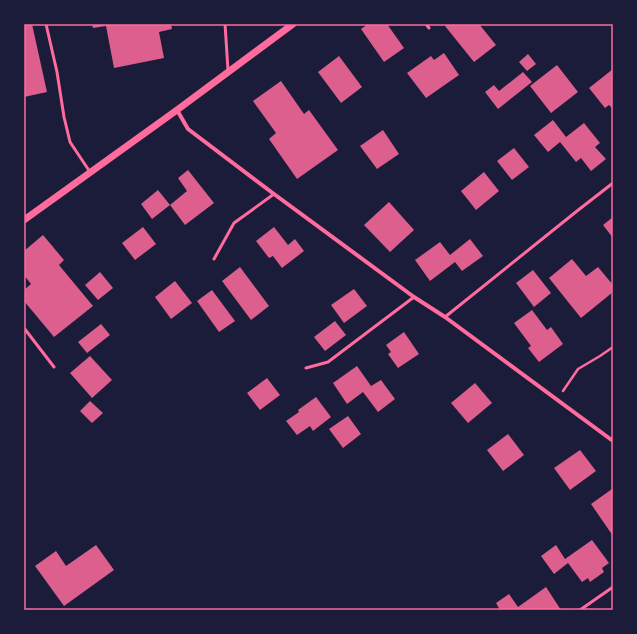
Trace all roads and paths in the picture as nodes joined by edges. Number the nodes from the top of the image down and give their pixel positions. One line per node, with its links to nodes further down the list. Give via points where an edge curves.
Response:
1 (46, 24): 8 (lane, via 70,142)
2 (225, 24): 6 (lane)
3 (293, 24): 6 (street)
4 (426, 24): 5 (lane)
5 (429, 28)
6 (228, 72): 7 (street)
7 (177, 110): 8 (street); 10 (street, via 188,129)
8 (91, 173): 11 (street)
9 (613, 183): 14 (lane)
10 (274, 194): 12 (lane, via 234,223); 13 (street)
11 (24, 220)
12 (214, 259)
13 (414, 296): 14 (street); 18 (lane, via 328,362)
14 (445, 317): 19 (street)
15 (24, 328): 17 (lane)
16 (613, 347): 19 (path, via 578,369)
17 (54, 367)
18 (306, 368)
19 (559, 401): 20 (street)
20 (613, 442)
21 (613, 587): 22 (lane)
22 (580, 610)

